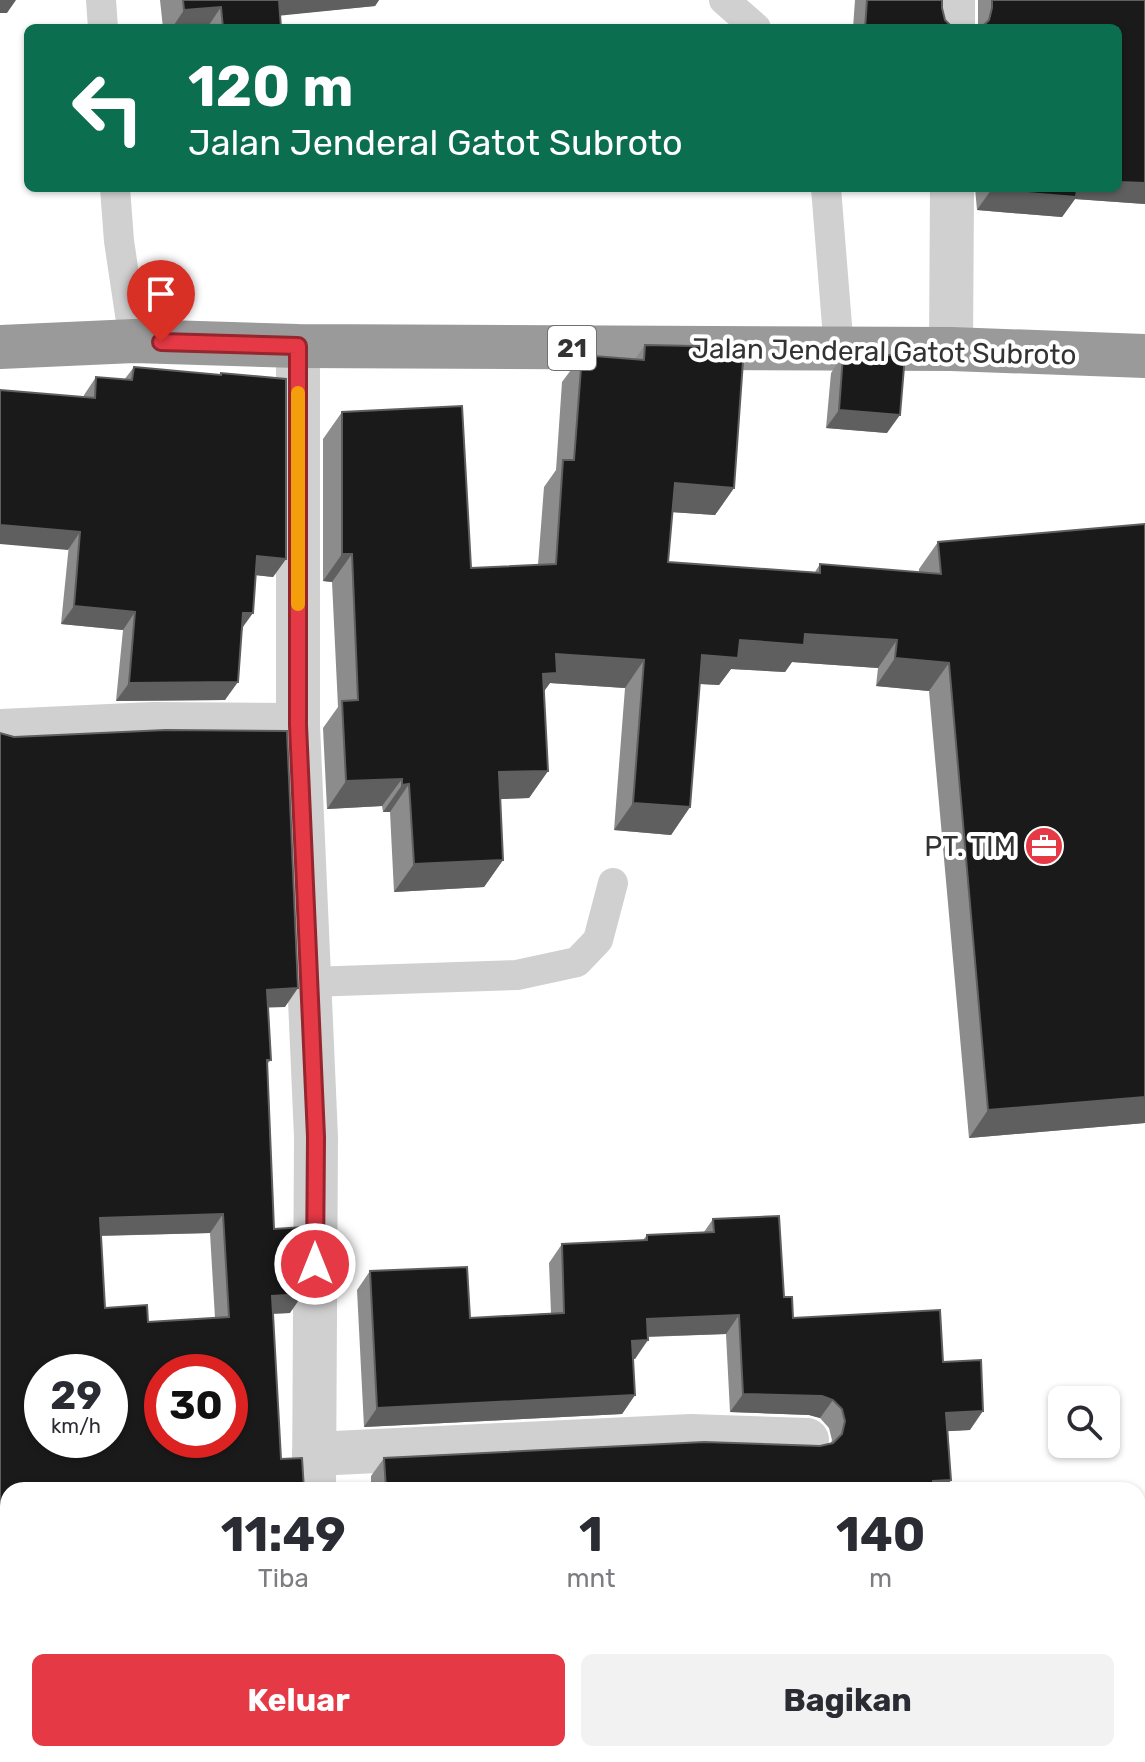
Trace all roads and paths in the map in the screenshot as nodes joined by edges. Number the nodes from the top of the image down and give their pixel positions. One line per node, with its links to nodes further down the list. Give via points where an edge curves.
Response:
1 (101, 0): 4 (lane)
2 (724, 0): 5 (lane)
3 (953, 0): 6 (street)
4 (103, 24)
5 (751, 24)
6 (953, 24)
7 (115, 192): 10 (lane)
8 (826, 192): 14 (lane)
9 (952, 192): 13 (street)
10 (134, 341): 11 (highway, Jalan Jenderal Gatot Subroto / 21); 12 (highway, Jalan Jenderal Gatot Subroto / 21)
11 (298, 346): 14 (highway, Jalan Jenderal Gatot Subroto / 21); 16 (street)
12 (0, 347)
13 (951, 349): 14 (highway, Jalan Jenderal Gatot Subroto / 21); 15 (highway, Jalan Jenderal Gatot Subroto / 21)
14 (839, 350)
15 (1145, 356)
16 (298, 725): 17 (street); 19 (street)
17 (0, 731)
18 (613, 883): 19 (lane, via 598,940 577,962 517,975)
19 (309, 982): 21 (street, via 316,1137)
20 (807, 1440): 21 (street, via 691,1436)
21 (314, 1472)

